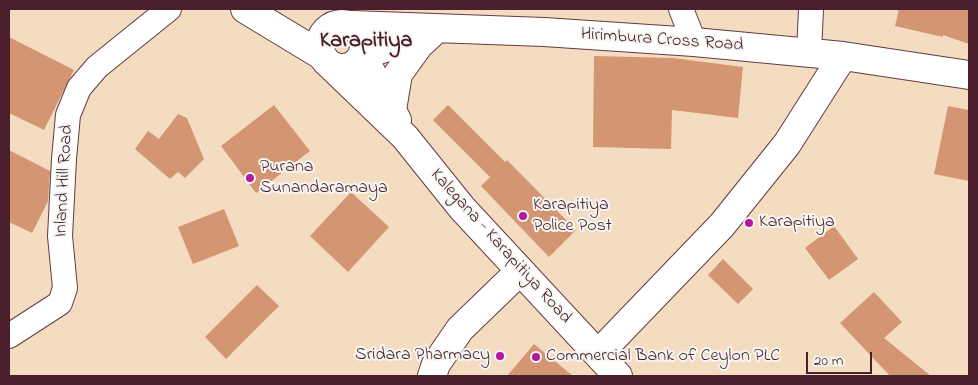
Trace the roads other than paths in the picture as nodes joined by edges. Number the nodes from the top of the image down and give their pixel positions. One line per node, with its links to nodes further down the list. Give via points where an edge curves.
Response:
1 (169, 9): 16 (street, Inland Hill Road, via 97,67 79,88 68,115 64,159 60,236 65,288 60,303)
2 (681, 9): 7 (street)
3 (810, 9): 8 (street)
4 (254, 14): 5 (main road, Hirimbura Cross Road); 11 (main road, Kalegana - Karapitiya Road)
5 (342, 25): 6 (main road, Hirimbura Cross Road); 10 (main road, via 364,38); 11 (main road, via 320,39)
6 (440, 31): 7 (main road, Hirimbura Cross Road, via 544,32); 10 (main road); 13 (main road, via 419,45 398,74)
7 (694, 42): 8 (main road, Hirimbura Cross Road)
8 (809, 52): 9 (main road, Hirimbura Cross Road)
9 (844, 56): 12 (main road, Hirimbura Cross Road); 17 (main road, via 787,144 722,225)
10 (362, 57): 11 (main road, via 346,68); 13 (main road, Kalegana - Karapitiya Road)
11 (325, 60): 14 (main road, Kalegana - Karapitiya Road)
12 (969, 75)
13 (392, 110): 14 (main road, Kalegana - Karapitiya Road)
14 (405, 137): 15 (main road, Kalegana - Karapitiya Road)
15 (519, 272): 17 (main road, Kalegana - Karapitiya Road); 18 (main road, via 460,329 436,364)
16 (9, 336)
17 (598, 354): 19 (main road, Kalegana - Karapitiya Road)
18 (432, 376)
19 (618, 376)

